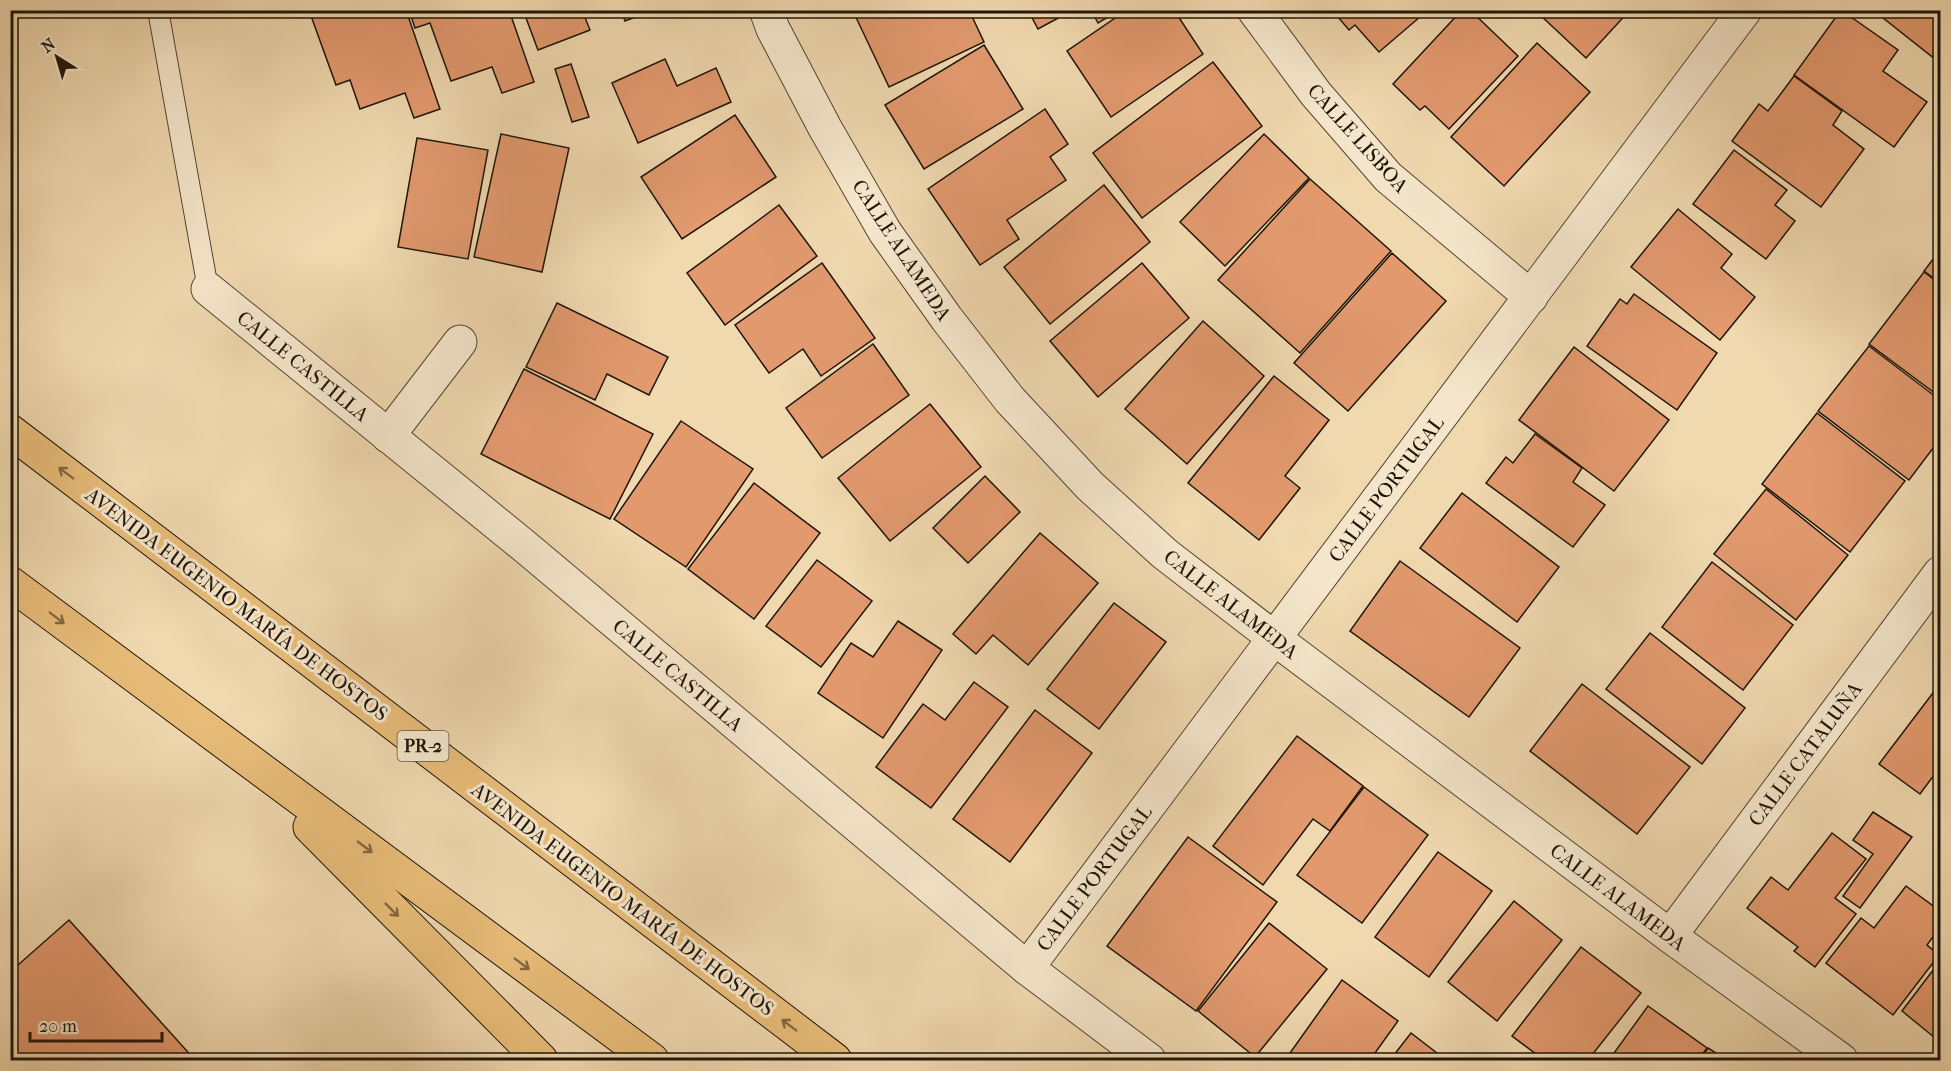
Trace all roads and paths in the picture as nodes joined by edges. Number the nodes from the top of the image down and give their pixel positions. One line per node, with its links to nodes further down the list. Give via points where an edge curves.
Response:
1 (158, 10): 5 (lane)
2 (766, 10): 12 (street, CALLE ALAMEDA, via 825,128 885,232 1010,400 1098,493 1166,554)
3 (1254, 10): 6 (street, CALLE LISBOA, via 1316,94 1388,177)
4 (1745, 10): 6 (street, CALLE PORTUGAL)
5 (208, 289): 9 (street, CALLE CASTILLA)
6 (1531, 297): 12 (street, CALLE PORTUGAL)
7 (460, 342): 9 (street)
8 (10, 431): 18 (highway, AVENIDA EUGENIO MARÍA DE HOSTOS / PR-2, one-way to 8)
9 (388, 436): 15 (street, CALLE CASTILLA)
10 (10, 583): 13 (highway, one-way to 13)
11 (1936, 589): 14 (street, CALLE CATALUÑA)
12 (1274, 638): 14 (street, CALLE ALAMEDA); 15 (street, CALLE PORTUGAL)
13 (233, 749): 16 (highway, one-way to 16); 17 (highway, one-way to 17)
14 (1670, 936): 20 (street, CALLE ALAMEDA)
15 (1027, 968): 19 (street, CALLE CASTILLA)
16 (541, 1060)
17 (652, 1060)
18 (835, 1060)
19 (1149, 1060)
20 (1841, 1060)

